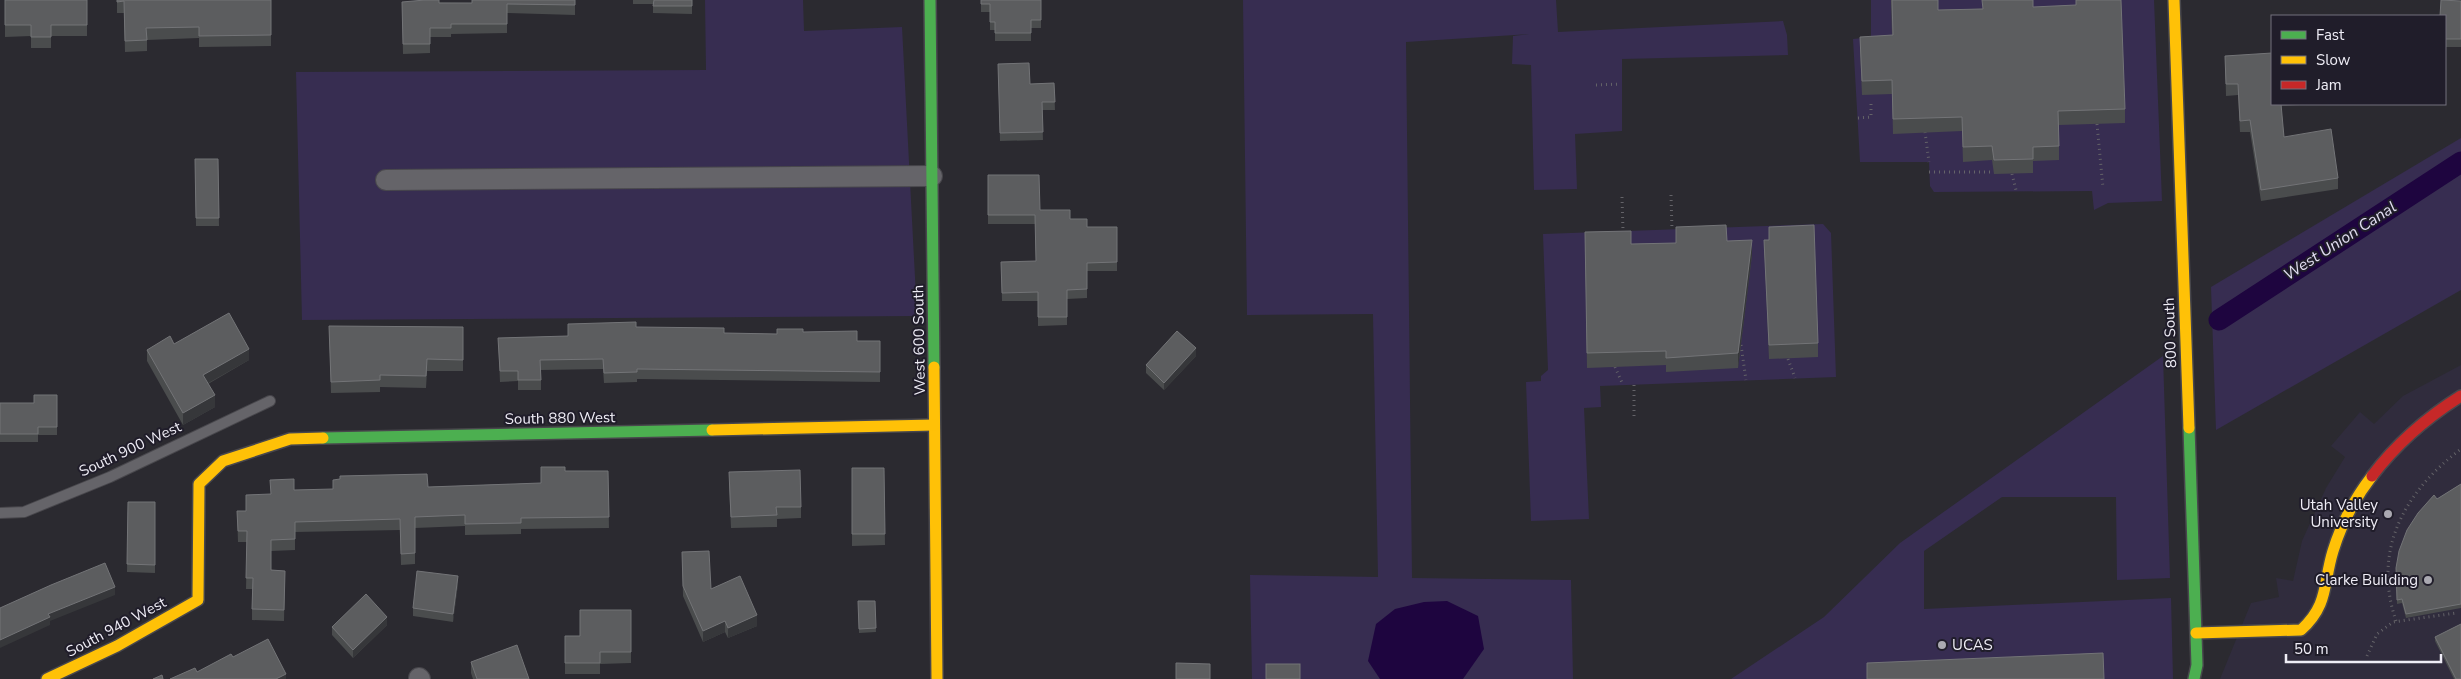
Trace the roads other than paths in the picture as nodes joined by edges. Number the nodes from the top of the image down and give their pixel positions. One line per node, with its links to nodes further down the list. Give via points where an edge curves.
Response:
1 (930, 0): 3 (street, West 600 South)
2 (2174, 0): 10 (street, 800 South)
3 (932, 176): 4 (street); 7 (street, West 600 South)
4 (386, 180)
5 (2461, 396): 10 (street, via 2434,412 2388,453 2363,489 2334,549 2323,602 2315,620 2301,630)
6 (270, 401): 8 (lane, South 900 West, via 110,477 24,512)
7 (934, 425): 9 (street, South 880 West, via 290,439 223,461 199,484); 13 (street, West 600 South)
8 (0, 514)
9 (198, 600): 12 (street, South 940 West, via 117,646)
10 (2196, 633): 11 (street, 800 South)
11 (2197, 665): 14 (street, 800 South); 15 (street, 800 South)
12 (47, 679)
13 (937, 679)
14 (2194, 679)
15 (2201, 679)

